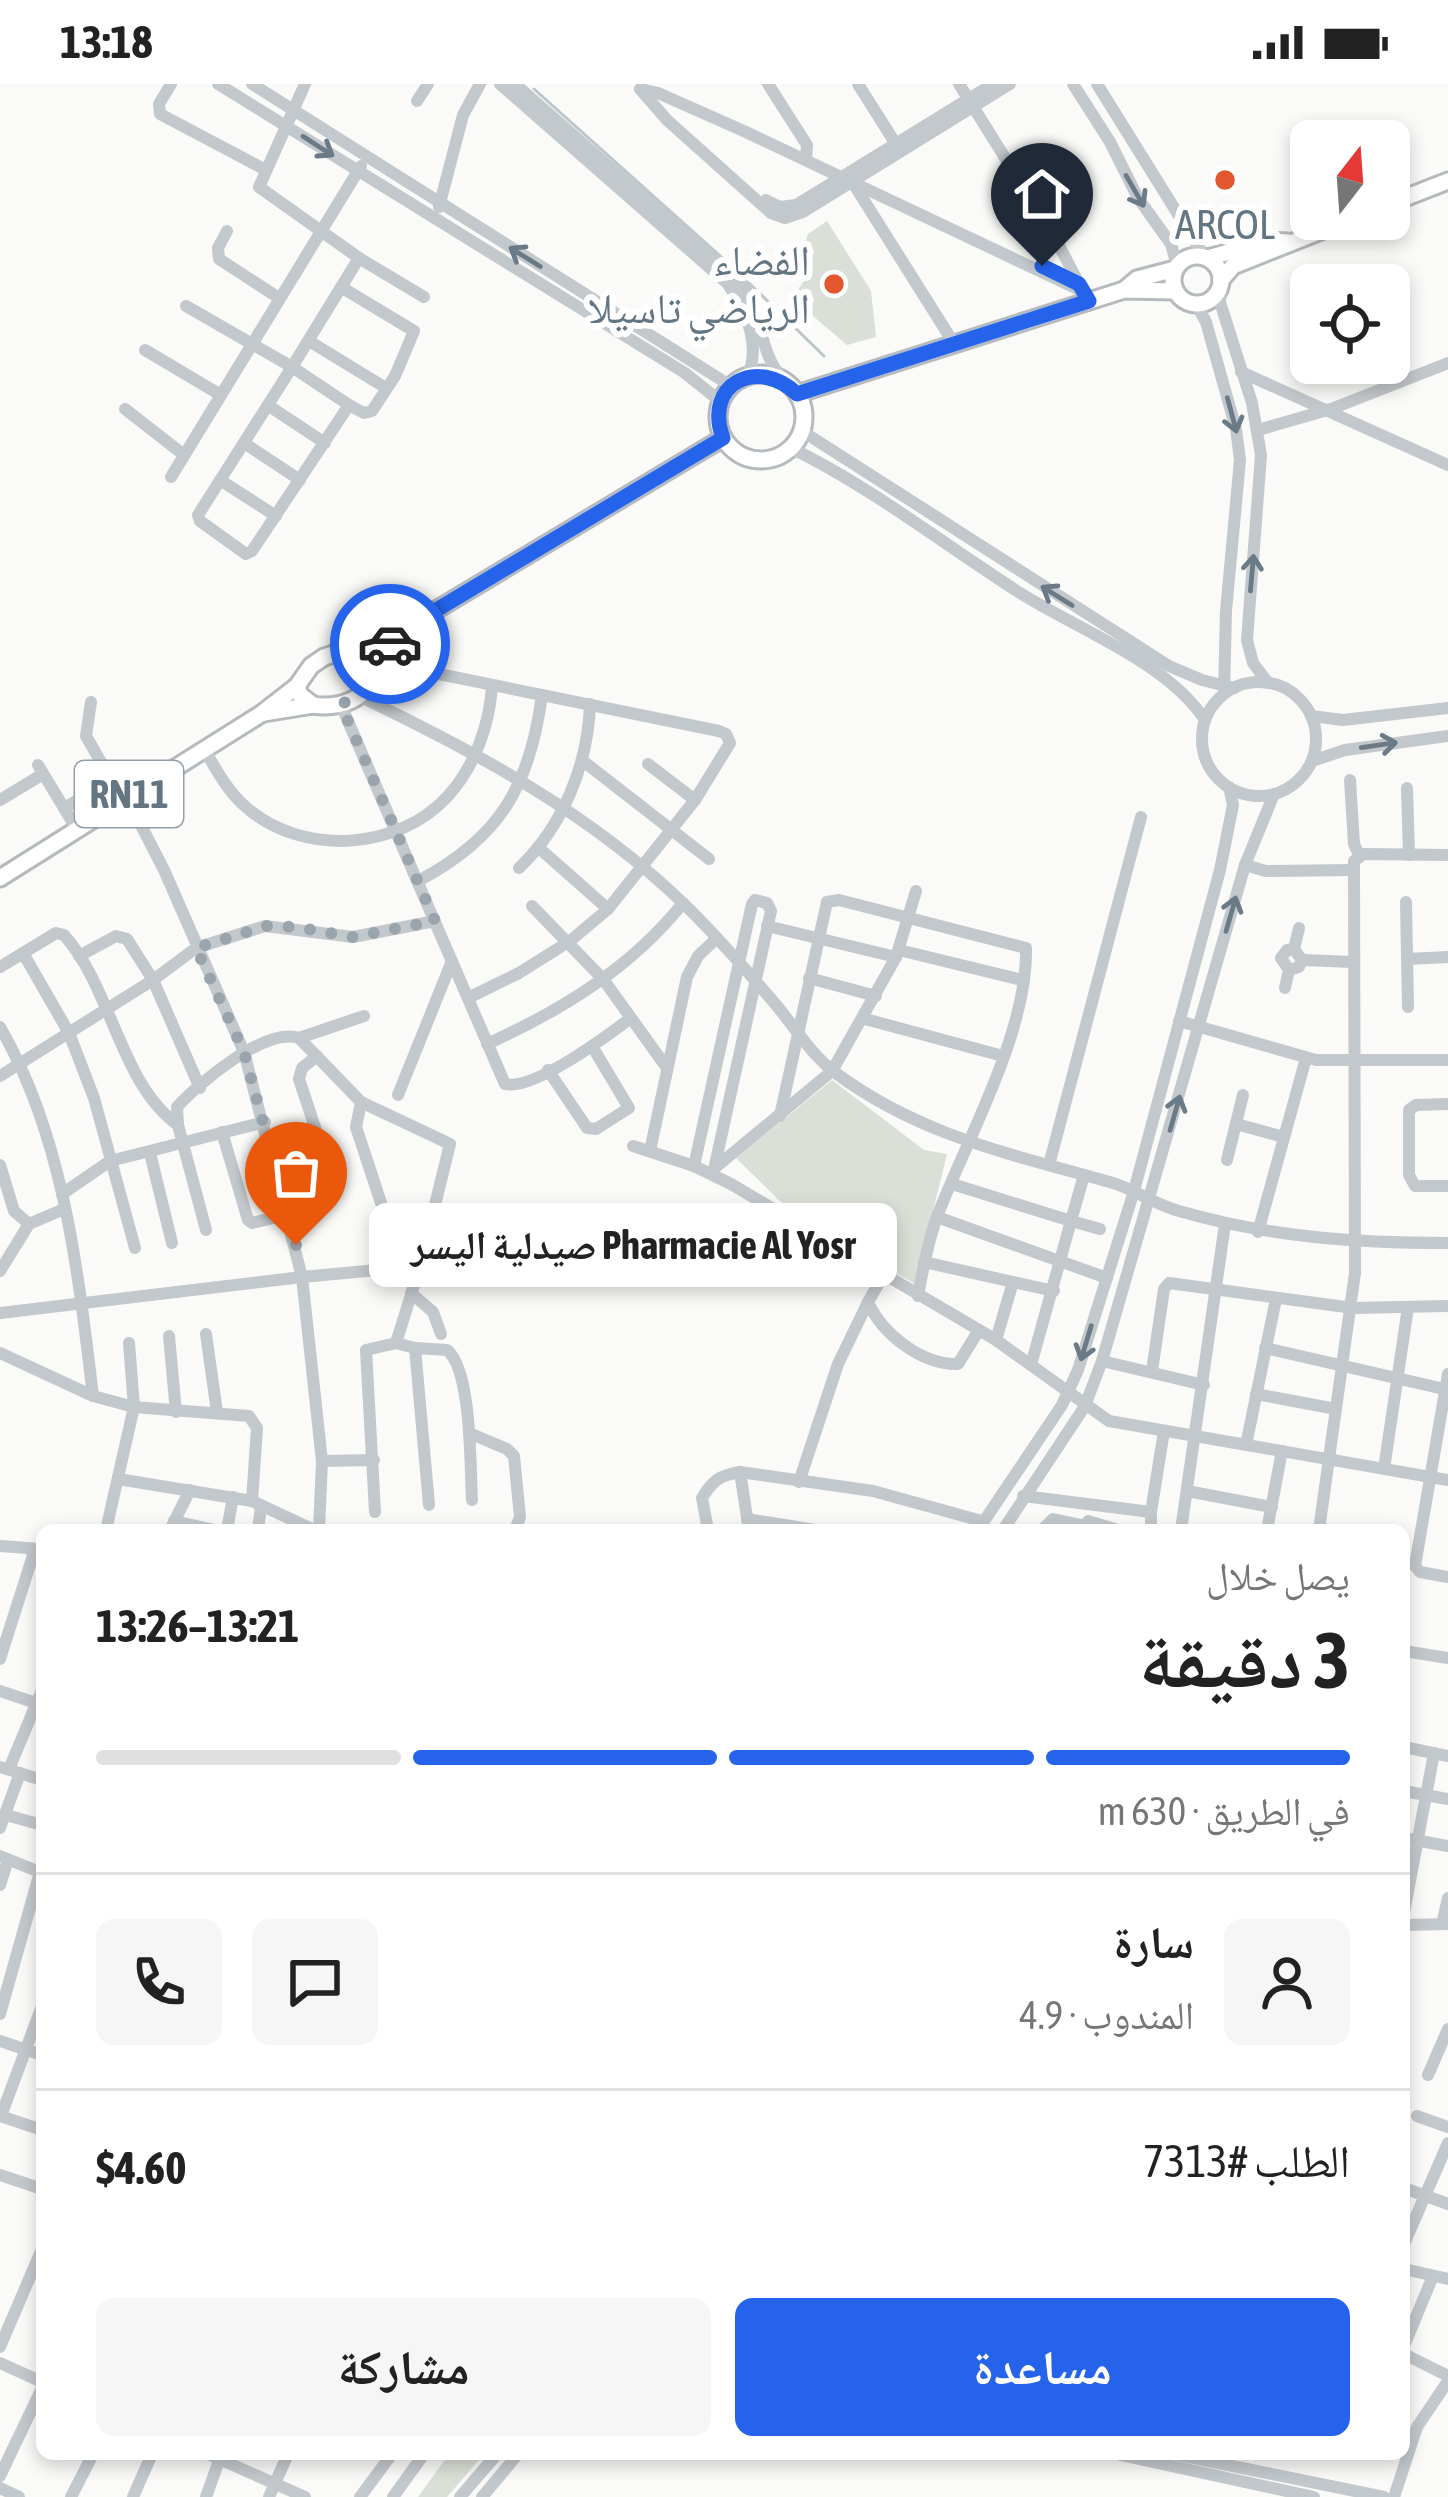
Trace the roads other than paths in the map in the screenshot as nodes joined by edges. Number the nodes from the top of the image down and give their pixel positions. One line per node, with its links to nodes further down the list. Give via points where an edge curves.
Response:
1 (171, 84): 25 (street, via 160,114)
2 (218, 84): 20 (street)
3 (252, 84): 18 (street)
4 (305, 84): 18 (street)
5 (428, 84): 16 (street)
6 (480, 84): 30 (street, via 463,115)
7 (767, 84): 24 (street)
8 (861, 84): 22 (street)
9 (959, 84): 17 (street)
10 (993, 84): 17 (street)
11 (1010, 84): 17 (street)
12 (1072, 84): 39 (street, one-way to 39, via 1171,244)
13 (1097, 84): 37 (street)
14 (507, 85): 56 (street, via 727,283 746,320 753,358); 57 (street, via 742,283 765,352)
15 (644, 86): 19 (street); 21 (street); 31 (street, via 667,120 774,215 789,218)
16 (417, 100)
17 (971, 103): 22 (street); 44 (street)
18 (292, 110): 20 (street); 23 (street)
19 (709, 113): 21 (street); 24 (street)
20 (286, 126): 25 (street); 26 (street, one-way to 26)
21 (694, 136): 31 (street, via 770,203)
22 (900, 147): 27 (street)
23 (367, 157): 26 (street); 30 (street)
24 (807, 158): 27 (street)
25 (264, 170): 34 (street, via 261,191)
26 (358, 172): 32 (street); 34 (street)
27 (850, 178): 31 (street); 44 (street); 51 (street)
28 (1448, 181): 29 (main road)
29 (1410, 196)
30 (441, 204): 32 (street); 58 (street, one-way to 30)
31 (800, 209)
32 (433, 218): 62 (street)
33 (227, 231): 46 (street, via 219,259)
34 (321, 231): 38 (street); 46 (street)
35 (1293, 240): 36 (main road)
36 (1288, 242): 37 (main road); 40 (main road, via 1232,266)
37 (1206, 257): 39 (main road); 40 (main road)
38 (359, 258): 41 (street); 45 (street)
39 (1176, 267): 42 (main road); 43 (main road)
40 (1221, 284): 47 (main road); 55 (street)
41 (341, 287): 49 (street); 59 (street, via 414,331)
42 (1124, 290): 43 (main road); 44 (main road)
43 (1175, 291): 47 (main road)
44 (1084, 292): 51 (main road)
45 (424, 297)
46 (279, 298): 50 (street)
47 (1196, 304): 86 (street, one-way to 86, via 1239,449)
48 (186, 306): 50 (street)
49 (309, 341): 54 (street); 59 (street)
50 (251, 342): 54 (street); 60 (street)
51 (953, 342): 61 (main road)
52 (145, 350): 60 (street)
53 (1448, 363): 65 (street)
54 (292, 368): 63 (street); 64 (street)
55 (1241, 372): 65 (street); 67 (street)
56 (747, 376): 57 (main road); 58 (main road)
57 (784, 381): 61 (main road)
58 (731, 386): 62 (main road)
59 (386, 388): 63 (street, via 368,413)
60 (219, 394): 73 (street)
61 (797, 394): 68 (main road)
62 (721, 401): 69 (main road)
63 (349, 405): 71 (street)
64 (268, 406): 70 (street); 71 (street)
65 (1331, 409): 67 (street); 74 (street)
66 (125, 410): 73 (street)
67 (1258, 430): 83 (street, one-way to 67, via 1246,640)
68 (802, 431): 72 (main road); 86 (street, one-way to 68, via 1169,666)
69 (723, 438): 72 (main road, via 749,459); 79 (main road, RN11)
70 (244, 443): 76 (street); 77 (street)
71 (325, 443): 77 (street)
72 (791, 448): 96 (street, via 1173,684)
73 (184, 455): 75 (street)
74 (1448, 465)
75 (171, 477)
76 (220, 480): 78 (street); 78 (street, via 198,515 240,552 252,551)
77 (300, 480): 78 (street)
78 (276, 516)
79 (398, 633): 80 (main road, RN11); 81 (main road, RN11)
80 (386, 651): 82 (main road, RN11); 85 (street, via 424,671)
81 (357, 653): 82 (main road); 84 (main road, RN11, via 324,657)
82 (369, 670): 88 (main road, RN11)
83 (1268, 683): 86 (street); 95 (street, via 1294,694)
84 (297, 686): 91 (main road); 94 (main road, RN11)
85 (493, 686): 87 (street); 99 (street)
86 (1227, 690): 96 (street)
87 (542, 695): 90 (street); 104 (street)
88 (359, 696): 92 (main road, RN11); 99 (street)
89 (91, 702): 109 (street, via 86,736)
90 (590, 704): 100 (street); 111 (street, via 726,734 729,751)
91 (313, 705): 92 (main road, RN11); 94 (main road, RN11)
92 (341, 705): 117 (street)
93 (1448, 708): 95 (street)
94 (261, 714): 98 (main road, RN11)
95 (1311, 716): 101 (street, via 1318,738)
96 (1205, 720): 105 (street, via 1205,758)
97 (1448, 736): 101 (street, one-way to 97)
98 (205, 749): 109 (main road, RN11); 117 (street, via 223,783 271,826 345,842)
99 (477, 752): 104 (street); 117 (street, via 433,810)
100 (583, 760): 112 (street); 116 (street)
101 (1312, 761): 108 (street, via 1297,782)
102 (648, 764): 111 (street)
103 (1350, 780): 122 (street)
104 (522, 781): 112 (street); 127 (street, via 477,842)
105 (1229, 787): 108 (street); 164 (street, via 1228,836)
106 (1408, 788): 119 (street)
107 (95, 790): 113 (street)
108 (1274, 794): 123 (street)
109 (124, 797): 115 (main road, RN11); 140 (street)
110 (0, 800): 113 (street, via 41,770)
111 (695, 800): 116 (street)
112 (562, 807): 118 (street); 124 (street)
113 (64, 808): 115 (street)
114 (1141, 818): 204 (street)
115 (76, 828): 126 (main road, RN11)
116 (671, 829): 121 (street); 124 (street)
117 (394, 830): 127 (street)
118 (539, 848): 125 (street); 132 (street)
119 (1409, 855): 120 (street); 122 (street)
120 (1448, 855)
121 (709, 859)
122 (1356, 862): 123 (street, via 1266,871); 148 (street)
123 (1245, 865): 165 (street, one-way to 123)
124 (643, 866): 130 (street); 132 (street)
125 (519, 868)
126 (0, 878)
127 (418, 880): 134 (street)
128 (916, 891): 133 (street)
129 (1406, 902): 146 (street)
130 (683, 903): 137 (street); 152 (street)
131 (532, 906): 139 (street)
132 (608, 909): 139 (street)
133 (910, 917): 138 (street, via 831,900); 142 (street); 155 (street, via 1022,944)
134 (435, 921): 140 (street, via 353,937 266,926); 147 (street)
135 (767, 926): 138 (street); 149 (street, via 771,906 753,902); 154 (street)
136 (1299, 928): 143 (street)
137 (717, 938): 149 (street); 179 (street, via 691,965)
138 (817, 939): 142 (street); 151 (street)
139 (570, 941): 152 (street); 158 (street)
140 (196, 948): 153 (street); 172 (street)
141 (23, 953): 144 (street, via 56,933); 150 (street); 168 (street)
142 (897, 954): 155 (street); 157 (street)
143 (1299, 954): 148 (street); 156 (street, via 1282,955)
144 (79, 956): 153 (street, via 116,936 127,939); 160 (street)
145 (1448, 957): 146 (street)
146 (1407, 958): 159 (street)
147 (452, 961): 158 (street); 184 (street)
148 (1353, 962): 177 (street)
149 (739, 964): 154 (street); 205 (street)
150 (0, 967)
151 (809, 978): 157 (street); 167 (street)
152 (603, 979): 162 (street); 170 (street)
153 (153, 980): 160 (street); 183 (street)
154 (755, 980): 167 (street); 206 (street)
155 (1022, 980): 174 (street)
156 (1285, 988)
157 (876, 996): 163 (street)
158 (468, 998): 170 (street)
159 (1408, 1006)
160 (107, 1009): 168 (street); 193 (street, via 152,1102)
161 (364, 1016): 169 (street)
162 (631, 1018): 171 (street); 179 (street)
163 (865, 1018): 174 (street); 181 (street)
164 (1179, 1021): 165 (street); 210 (street)
165 (1199, 1026): 175 (street); 212 (street, one-way to 165)
166 (0, 1028): 178 (street)
167 (797, 1031): 181 (street); 189 (street)
168 (69, 1034): 178 (street); 202 (street)
169 (299, 1038): 172 (street); 173 (street)
170 (487, 1044): 180 (street, via 505,1084)
171 (592, 1046): 180 (street); 188 (street)
172 (244, 1052): 183 (street); 191 (street)
173 (316, 1055): 186 (street); 215 (street, via 298,1079 336,1191 327,1205)
174 (1003, 1056): 196 (street)
175 (1306, 1058): 177 (street); 195 (street)
176 (1448, 1060): 177 (street)
177 (1353, 1061): 226 (street)
178 (21, 1063): 182 (street); 211 (street)
179 (667, 1068): 190 (street)
180 (548, 1070): 188 (street, via 586,1128)
181 (832, 1071): 189 (street); 196 (street, via 916,1123)
182 (0, 1076)
183 (200, 1088): 193 (street, via 177,1107)
184 (398, 1095)
185 (1244, 1095): 192 (street)
186 (361, 1102): 217 (street, via 356,1127); 231 (street, via 450,1144)
187 (1448, 1104): 209 (street, via 1410,1108 1408,1175 1415,1186)
188 (628, 1108): 190 (street)
189 (780, 1117): 206 (street)
190 (656, 1120): 199 (street)
191 (265, 1122): 194 (street); 215 (street)
192 (1236, 1124): 195 (street); 201 (street)
193 (178, 1125): 197 (street)
194 (223, 1132): 197 (street); 215 (street, via 248,1220)
195 (1285, 1137): 223 (street)
196 (970, 1142): 204 (street); 208 (street)
197 (183, 1144): 200 (street); 222 (street)
198 (633, 1146): 199 (street)
199 (650, 1151): 205 (street)
200 (150, 1153): 202 (street); 225 (street)
201 (1227, 1160)
202 (110, 1161): 211 (street); 228 (street)
203 (0, 1165): 214 (street)
204 (1049, 1165): 207 (street)
205 (694, 1166): 206 (street)
206 (714, 1171): 234 (street)
207 (1084, 1175): 210 (street); 218 (street)
208 (952, 1184): 216 (street); 218 (street)
209 (1448, 1186)
210 (1134, 1191): 212 (street); 235 (street)
211 (62, 1194): 213 (street)
212 (1151, 1200): 220 (street); 258 (street)
213 (64, 1209): 219 (street); 243 (street)
214 (7, 1210): 219 (street)
215 (288, 1214): 233 (street)
216 (937, 1217): 229 (street); 230 (street)
217 (387, 1221)
218 (1071, 1221): 221 (street); 230 (street)
219 (29, 1224): 232 (street)
220 (1225, 1224): 223 (street); 238 (street)
221 (1100, 1229)
222 (206, 1230)
223 (1258, 1232): 226 (street)
224 (530, 1233): 231 (street)
225 (172, 1243)
226 (1355, 1243): 227 (street); 246 (street)
227 (1448, 1243)
228 (134, 1248)
229 (924, 1262): 236 (street); 240 (street)
230 (1063, 1262): 235 (street); 237 (street)
231 (420, 1266): 233 (street); 239 (street)
232 (0, 1271)
233 (302, 1276): 243 (street); 281 (street)
234 (883, 1276): 240 (street); 242 (street)
235 (1107, 1278): 266 (street, one-way to 266)
236 (1013, 1282): 237 (street); 252 (street)
237 (1054, 1291): 260 (street)
238 (1218, 1291): 241 (street); 261 (street, via 1166,1285); 264 (street)
239 (411, 1293): 250 (street, via 433,1312); 254 (street)
240 (918, 1297): 248 (street)
241 (1276, 1299): 246 (street); 256 (street)
242 (868, 1302): 248 (street, via 880,1324 940,1363 960,1363); 287 (street)
243 (82, 1304): 247 (street); 268 (street)
244 (1448, 1306): 245 (street)
245 (1408, 1307): 246 (street); 263 (street)
246 (1353, 1308): 259 (street)
247 (0, 1313)
248 (979, 1330): 252 (street)
249 (206, 1334): 273 (street)
250 (442, 1334)
251 (169, 1336): 272 (street)
252 (996, 1340): 260 (street)
253 (128, 1343): 270 (street)
254 (396, 1343): 255 (street); 279 (street, via 370,1347 364,1356)
255 (415, 1348): 275 (street, via 455,1357); 294 (street)
256 (1265, 1348): 259 (street); 267 (street)
257 (0, 1353): 268 (street)
258 (1102, 1360): 261 (street); 269 (street)
259 (1343, 1364): 263 (street); 271 (street)
260 (1031, 1365): 266 (street)
261 (1152, 1371): 264 (street)
262 (1448, 1374): 265 (street)
263 (1398, 1376): 265 (street); 282 (street)
264 (1204, 1385): 276 (street)
265 (1447, 1390): 284 (street)
266 (1069, 1393): 269 (street); 308 (street)
267 (1256, 1394): 271 (street); 277 (street)
268 (93, 1396): 270 (street)
269 (1085, 1406): 274 (street, via 1109,1421); 290 (street)
270 (134, 1407): 272 (street); 285 (street)
271 (1336, 1409): 280 (street)
272 (176, 1412): 273 (street)
273 (217, 1412): 293 (street, via 254,1421)
274 (1164, 1431): 276 (street); 297 (street)
275 (469, 1433): 292 (street); 304 (street, via 514,1456)
276 (1195, 1436): 277 (street); 289 (street)
277 (1246, 1445): 278 (street)
278 (1282, 1451): 280 (street); 295 (street)
279 (374, 1460): 281 (street); 296 (street)
280 (1330, 1460): 282 (street); 313 (street)
281 (322, 1461): 303 (street)
282 (1384, 1468): 284 (street)
283 (740, 1472): 287 (street); 305 (street, via 723,1475 702,1498); 306 (street)
284 (1432, 1477): 286 (street); 317 (street, via 1415,1566)
285 (118, 1479): 288 (street); 298 (street)
286 (1448, 1480)
287 (799, 1482): 307 (street, via 873,1492)
288 (190, 1490): 291 (street); 299 (street)
289 (1187, 1491): 295 (street); 311 (street)
290 (1024, 1496): 297 (street); 309 (street)
291 (233, 1497): 293 (street); 300 (street)
292 (472, 1500)
293 (256, 1503): 301 (street); 302 (street)
294 (429, 1505)
295 (1272, 1507): 312 (street)
296 (375, 1512)
297 (1151, 1512): 310 (street)
298 (107, 1524)
299 (173, 1524)
300 (228, 1524)
301 (258, 1524)
302 (303, 1524)
303 (317, 1524)
304 (517, 1524)
305 (707, 1524)
306 (748, 1524)
307 (977, 1524)
308 (981, 1524)
309 (1007, 1524)
310 (1151, 1524)
311 (1182, 1524)
312 (1268, 1524)
313 (1319, 1524)
314 (0, 1546): 315 (street)
315 (36, 1549)
316 (36, 1556): 318 (street)
317 (1448, 1577)
318 (4, 1629): 321 (street)
319 (1410, 1653): 320 (street)
320 (1448, 1658)
321 (0, 1659)
322 (0, 1691): 323 (street)
323 (36, 1698)
324 (36, 1708): 327 (street)
325 (1410, 1748): 326 (street)
326 (1441, 1755): 329 (street)
327 (10, 1770): 331 (street)
328 (1410, 1792): 329 (street)
329 (1425, 1795): 330 (street); 333 (street)
330 (1448, 1799)
331 (3, 1821): 332 (street)
332 (36, 1824)
333 (1410, 1839): 334 (street)
334 (1448, 1846)
335 (11, 1857): 336 (street)
336 (0, 1885)
337 (36, 1889): 341 (street)
338 (1448, 1898): 339 (street)
339 (1445, 1924): 340 (street)
340 (1410, 1925)
341 (0, 2014)
342 (36, 2023): 345 (street)
343 (1448, 2029): 347 (street)
344 (0, 2041): 345 (street)
345 (27, 2049): 346 (street); 348 (street)
346 (36, 2053)
347 (1428, 2075)
348 (3, 2116): 351 (street); 352 (street)
349 (1417, 2116): 350 (street)
350 (1448, 2127)
351 (36, 2128)
352 (0, 2134)
353 (1448, 2143): 357 (street)
354 (0, 2175): 355 (street)
355 (36, 2186)
356 (1410, 2190): 357 (street)
357 (1427, 2197): 358 (street); 359 (street)
358 (1448, 2204)
359 (1410, 2232)
360 (36, 2263): 364 (street)
361 (1410, 2270): 362 (street)
362 (1441, 2278): 363 (street)
363 (1410, 2338)
364 (0, 2347)
365 (1410, 2354): 367 (street)
366 (0, 2363): 368 (street)
367 (1448, 2379): 370 (street)
368 (36, 2382)
369 (36, 2398): 384 (street)
370 (1410, 2434)
371 (90, 2460): 389 (street)
372 (149, 2460): 390 (street)
373 (215, 2460): 391 (street)
374 (223, 2460): 387 (street)
375 (285, 2460): 387 (street)
376 (388, 2460): 393 (street)
377 (420, 2460): 394 (street)
378 (492, 2460): 395 (street)
379 (513, 2460): 396 (street)
380 (1157, 2460): 385 (street)
381 (1193, 2460): 385 (street)
382 (1254, 2460): 385 (street)
383 (1403, 2460): 399 (street)
384 (0, 2476)
385 (1248, 2477): 397 (street); 398 (street)
386 (0, 2488): 388 (street)
387 (272, 2490): 392 (street)
388 (19, 2497)
389 (70, 2497)
390 (134, 2497)
391 (206, 2497)
392 (305, 2497)
393 (360, 2497)
394 (393, 2497)
395 (460, 2497)
396 (482, 2497)
397 (1314, 2497)
398 (1384, 2497)
399 (1394, 2497)

